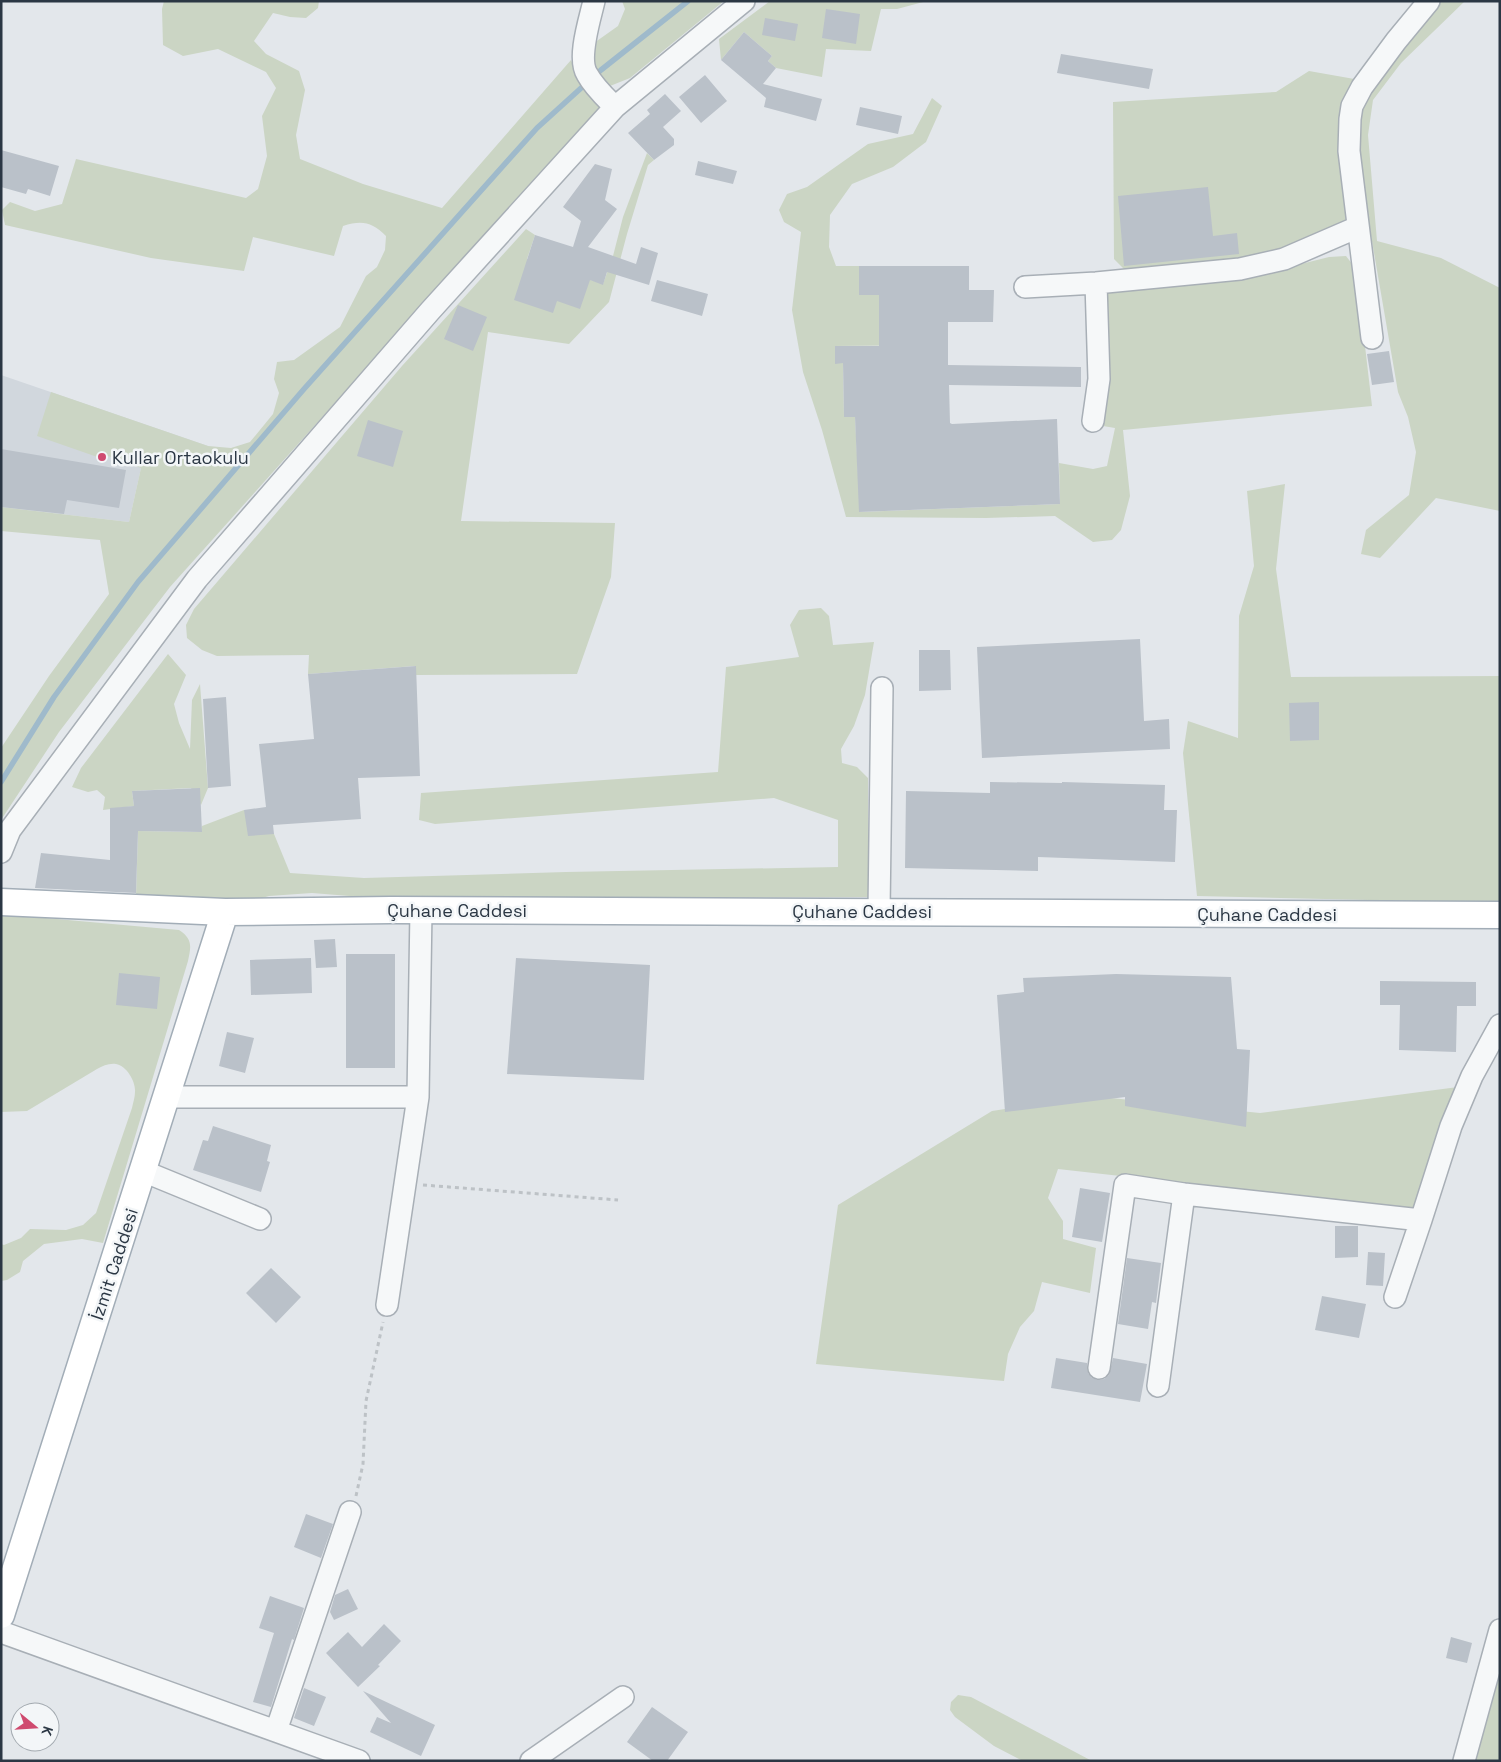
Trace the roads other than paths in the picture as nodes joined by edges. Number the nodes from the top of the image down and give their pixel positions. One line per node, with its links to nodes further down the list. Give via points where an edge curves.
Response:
1 (594, 1): 4 (street, via 584,64 587,74)
2 (744, 1): 4 (street)
3 (1429, 1): 5 (street, via 1362,87 1352,106 1349,151)
4 (608, 100): 11 (street, via 430,311 196,579 10,830)
5 (1358, 227): 6 (street, via 1284,258 1240,269); 8 (street)
6 (1096, 283): 7 (street); 9 (street, via 1099,379)
7 (1024, 287)
8 (1372, 338)
9 (1093, 421)
10 (882, 688): 14 (street)
11 (1, 852)
12 (1, 902): 15 (main road, Çuhane Caddesi)
13 (421, 910): 14 (main road, Çuhane Caddesi); 15 (main road, Çuhane Caddesi); 19 (street)
14 (879, 911): 16 (main road, Çuhane Caddesi)
15 (225, 912): 18 (main road, İzmit Caddesi)
16 (1500, 915)
17 (1500, 1024): 23 (street, via 1472,1076 1451,1126)
18 (167, 1096): 19 (street); 20 (main road, İzmit Caddesi)
19 (418, 1097): 25 (street)
20 (143, 1170): 22 (street); 29 (main road, İzmit Caddesi)
21 (1184, 1194): 23 (street); 26 (street, via 1125,1185); 27 (street)
22 (260, 1219)
23 (1422, 1220): 24 (street)
24 (1395, 1297)
25 (387, 1305)
26 (1099, 1368)
27 (1158, 1386)
28 (350, 1512): 33 (street)
29 (1, 1615)
30 (1500, 1630): 36 (street)
31 (1, 1632): 33 (street)
32 (623, 1697): 35 (street)
33 (276, 1731): 34 (street)
34 (359, 1761)
35 (531, 1761)
36 (1464, 1761)

